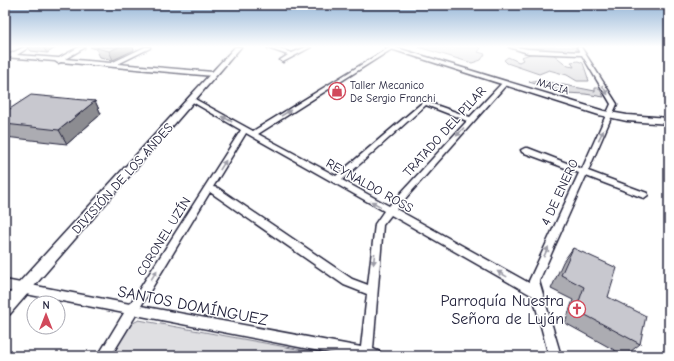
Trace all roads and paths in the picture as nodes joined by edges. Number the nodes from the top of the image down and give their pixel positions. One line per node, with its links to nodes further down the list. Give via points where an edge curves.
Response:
1 (98, 64): 7 (street)
2 (222, 64): 8 (street, DIVISIÓN DE LOS ANDES)
3 (362, 64): 15 (street, CORONEL UZÍN, one-way to 3)
4 (444, 64): 9 (street, MACIA)
5 (456, 64): 11 (street, MACIA)
6 (590, 64): 11 (street, one-way to 11, via 614,104)
7 (110, 65): 8 (street)
8 (213, 74): 10 (street, DIVISIÓN DE LOS ANDES)
9 (505, 83): 11 (street, MACIA); 13 (street, TRATADO DEL PILAR)
10 (191, 99): 15 (street, REYNALDO ROSS, one-way to 10); 23 (street, DIVISIÓN DE LOS ANDES)
11 (612, 112): 12 (street, MACIA); 14 (street, MACIA); 17 (street, 4 DE ENERO, one-way to 11)
12 (669, 116)
13 (472, 120): 18 (street, via 425,103); 21 (street, TRATADO DEL PILAR, one-way to 21)
14 (669, 122)
15 (249, 131): 18 (street, REYNALDO ROSS); 19 (street, CORONEL UZÍN, one-way to 15)
16 (524, 150): 17 (street)
17 (583, 172): 20 (street); 25 (street, 4 DE ENERO, one-way to 17, via 536,273)
18 (336, 181): 21 (street, REYNALDO ROSS, one-way to 18)
19 (208, 188): 24 (street, via 215,190 348,282); 27 (street, CORONEL UZÍN, one-way to 19)
20 (644, 195)
21 (389, 211): 24 (street, TRATADO DEL PILAR, one-way to 24, via 377,229); 25 (street, REYNALDO ROSS, one-way to 21)
22 (5, 285): 23 (street, SANTOS DOMÍNGUEZ)
23 (23, 288): 26 (street, DIVISIÓN DE LOS ANDES); 27 (street, SANTOS DOMÍNGUEZ)
24 (371, 291): 28 (street, TRATADO DEL PILAR)
25 (536, 292): 30 (street, 4 DE ENERO)
26 (5, 309)
27 (133, 310): 28 (street, SANTOS DOMÍNGUEZ); 29 (street, CORONEL UZÍN)
28 (369, 355)
29 (104, 356)
30 (555, 356)

